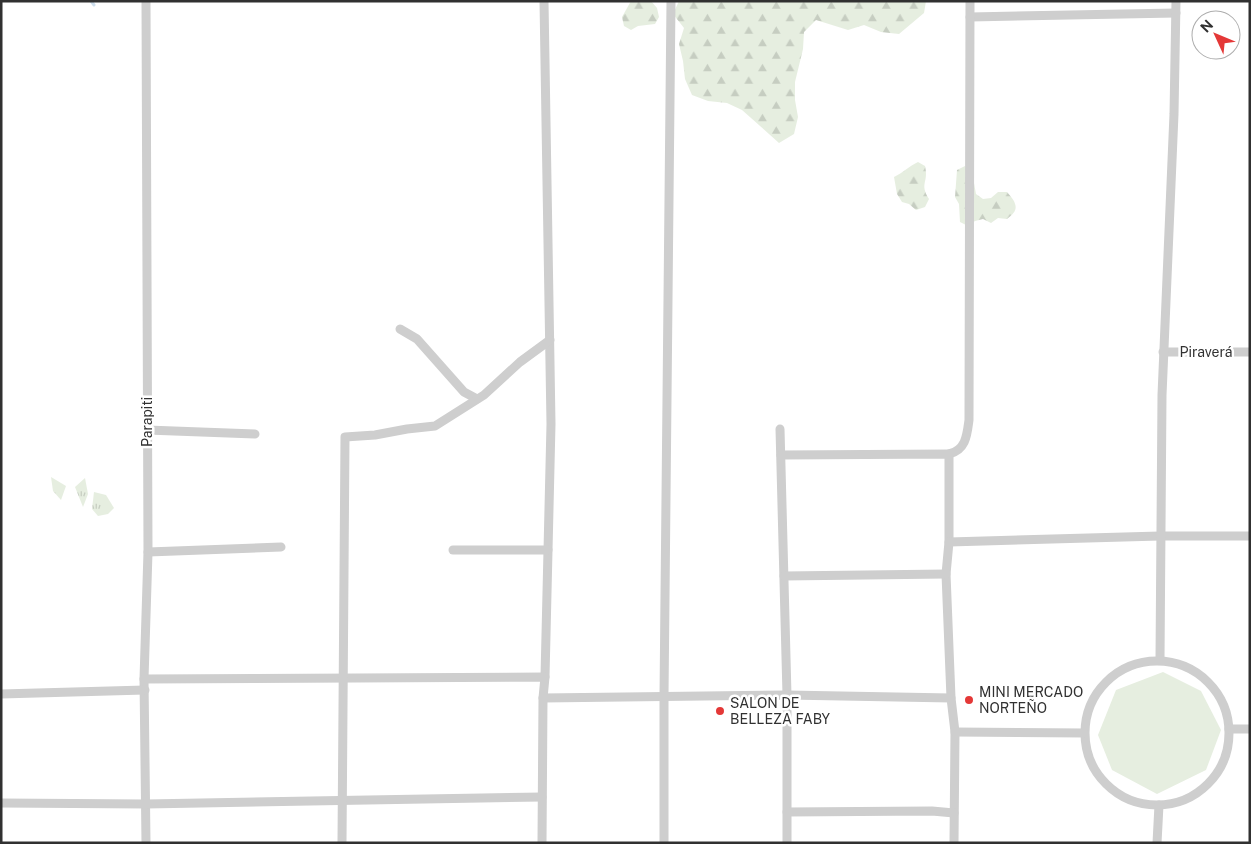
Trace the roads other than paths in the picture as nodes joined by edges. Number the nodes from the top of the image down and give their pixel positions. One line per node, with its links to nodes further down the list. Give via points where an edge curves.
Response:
1 (146, 1): 14 (street, Parapiti)
2 (544, 1): 9 (street)
3 (671, 1): 34 (street)
4 (970, 1): 7 (street)
5 (1176, 1): 6 (street)
6 (1176, 13): 7 (street); 10 (street)
7 (970, 17): 16 (street, via 969,420 963,446)
8 (400, 329): 12 (street, via 417,339 464,392)
9 (550, 340): 12 (street); 23 (street)
10 (1163, 352): 11 (street, Piraverá); 18 (street)
11 (1250, 352)
12 (477, 400): 29 (street, via 435,426 344,437)
13 (780, 429): 17 (street)
14 (147, 430): 15 (street); 24 (street, Parapiti)
15 (254, 434)
16 (949, 454): 17 (street); 20 (street)
17 (781, 455): 26 (street)
18 (1160, 536): 19 (street); 20 (street); 27 (street)
19 (1250, 536)
20 (950, 542): 25 (street)
21 (281, 547): 24 (street)
22 (453, 550): 23 (street)
23 (548, 550): 28 (street)
24 (148, 552): 30 (street, Parapiti)
25 (946, 574): 26 (street); 36 (street)
26 (784, 576): 33 (street)
27 (1160, 660): 37 (street, via 1182,664 1200,674 1215,689 1225,708); 40 (street, via 1137,663 1116,673 1099,689 1088,710)
28 (545, 676): 29 (street); 35 (street)
29 (342, 678): 30 (street); 42 (street)
30 (144, 679): 31 (street, Parapiti)
31 (145, 690): 32 (street); 44 (street, Parapiti)
32 (1, 694)
33 (787, 695): 34 (street); 36 (street); 46 (street)
34 (664, 696): 35 (street); 51 (street)
35 (543, 698): 41 (street)
36 (951, 698): 39 (street)
37 (1229, 729): 38 (street); 45 (street, via 1227,752 1217,773 1202,790 1181,801)
38 (1250, 729)
39 (955, 732): 40 (street); 47 (street)
40 (1084, 733): 45 (street, via 1088,756 1098,776 1115,792 1136,802)
41 (542, 797): 42 (street); 50 (street)
42 (342, 802): 44 (street); 49 (street)
43 (1, 803): 44 (street)
44 (146, 804): 48 (street, Parapiti)
45 (1159, 805): 54 (street)
46 (787, 812): 47 (street); 52 (street)
47 (954, 813): 53 (street)
48 (146, 843)
49 (342, 843)
50 (542, 843)
51 (664, 843)
52 (787, 843)
53 (954, 843)
54 (1157, 843)

